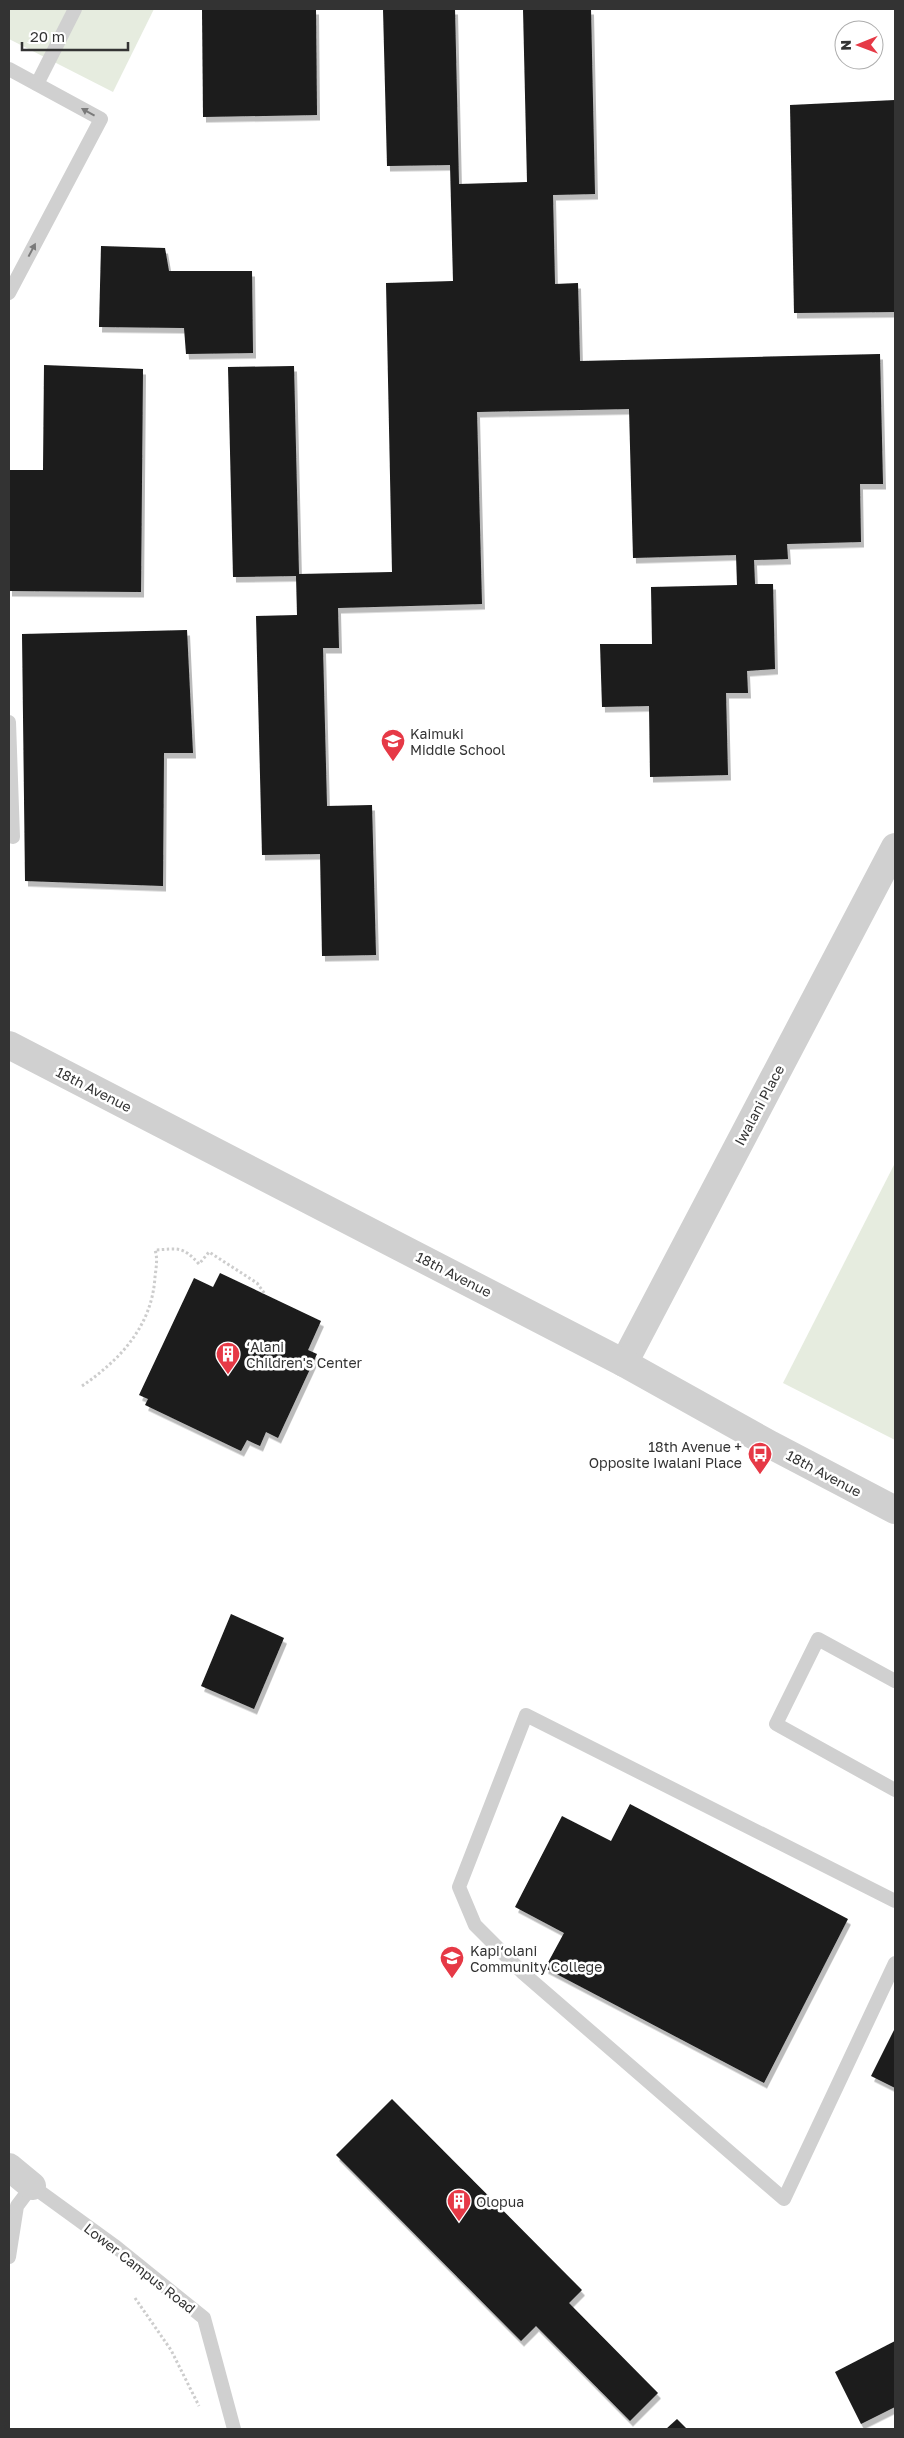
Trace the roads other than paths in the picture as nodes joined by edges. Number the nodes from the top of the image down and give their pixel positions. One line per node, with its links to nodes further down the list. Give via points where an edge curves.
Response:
1 (75, 9): 3 (lane)
2 (9, 69): 3 (lane)
3 (37, 84): 4 (lane, one-way to 3, via 101,119)
4 (9, 293)
5 (9, 722): 6 (lane)
6 (13, 837)
7 (895, 847): 9 (street, Iwalani Place)
8 (9, 1045): 9 (street, 18th Avenue)
9 (624, 1363): 10 (street, 18th Avenue)
10 (895, 1510)
11 (895, 1681): 12 (lane, via 818,1639 776,1724)
12 (895, 1790)
13 (895, 1901): 14 (lane, via 526,1715 460,1887 475,1924 523,1973 784,2199)
14 (895, 1964)
15 (9, 2167): 16 (street, Lower Campus Road)
16 (32, 2186): 17 (lane, via 17,2206); 18 (lane, Lower Campus Road, via 116,2247 204,2318)
17 (9, 2257)
18 (234, 2429)

